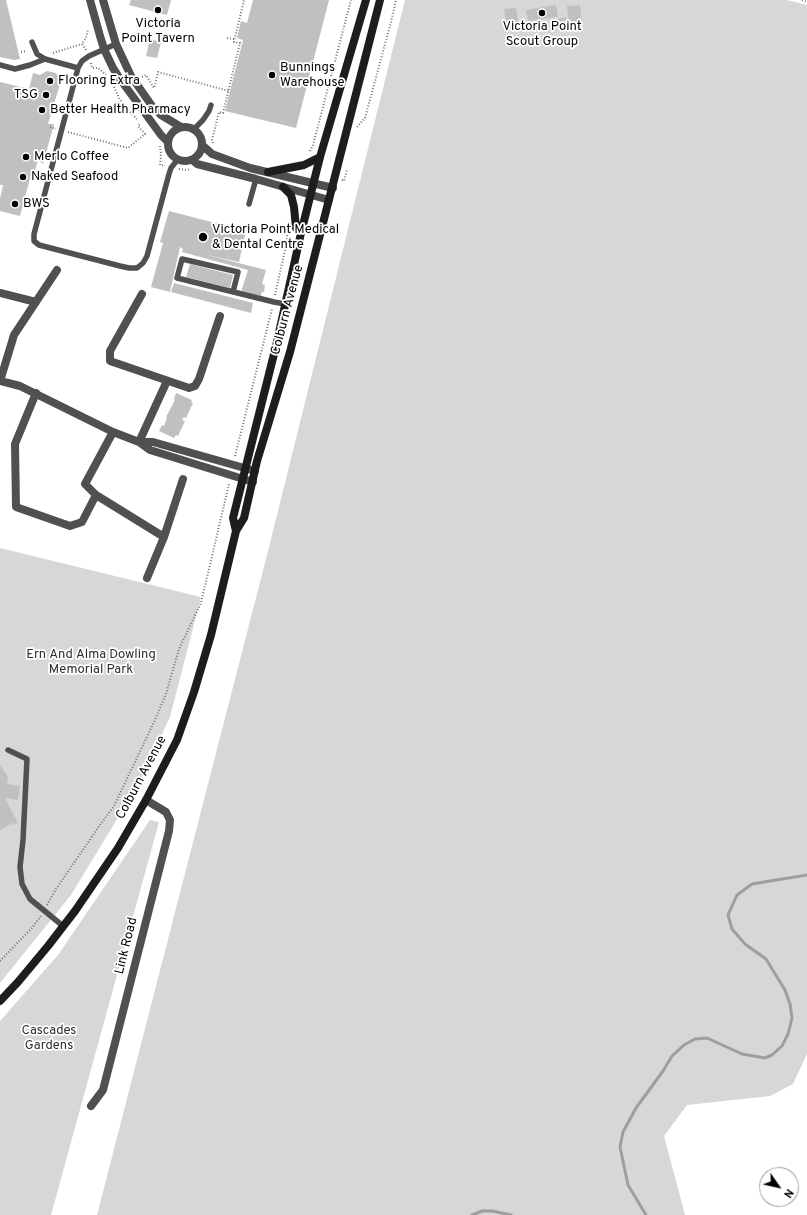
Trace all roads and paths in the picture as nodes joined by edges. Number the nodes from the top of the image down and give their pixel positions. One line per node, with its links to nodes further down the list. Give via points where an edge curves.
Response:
1 (90, 0): 17 (street)
2 (103, 0): 15 (street)
3 (244, 0): 12 (path)
4 (350, 0): 39 (path, via 313,145)
5 (366, 0): 40 (main road, Colburn Avenue)
6 (380, 0): 48 (main road, Colburn Avenue)
7 (396, 0): 32 (path, via 365,118)
8 (802, 0): 9 (path)
9 (807, 2)
10 (89, 26): 14 (path)
11 (227, 38): 12 (path)
12 (234, 39): 28 (path, via 234,42 240,43)
13 (32, 42): 16 (lane)
14 (82, 44): 19 (path); 20 (path)
15 (116, 44): 17 (lane); 31 (street, via 131,76 148,100 161,114)
16 (35, 49): 18 (path); 20 (lane, via 37,54)
17 (104, 49): 19 (lane); 35 (street, via 120,79)
18 (21, 52)
19 (89, 56): 22 (lane); 25 (path, via 92,68 98,68)
20 (46, 57): 21 (lane, via 15,69); 22 (lane)
21 (0, 65)
22 (78, 68): 34 (lane)
23 (138, 72): 24 (path)
24 (141, 77): 26 (path); 28 (path, via 146,75 154,88 158,72)
25 (110, 80)
26 (144, 83)
27 (113, 86): 34 (path, via 119,98 141,123 138,126 145,134 128,148)
28 (229, 91): 38 (path, via 223,113 218,112 212,140)
29 (211, 104): 33 (lane, via 203,120)
30 (50, 127): 34 (path)
31 (181, 127): 33 (street); 35 (street, via 172,133)
32 (356, 128)
33 (194, 129): 37 (street, via 201,136)
34 (61, 130): 44 (lane, via 34,234 34,241 39,245 137,268 147,256)
35 (168, 142): 41 (street, via 170,152)
36 (159, 144): 44 (path, via 160,165)
37 (202, 145): 42 (street, via 199,154); 46 (street, via 212,154)
38 (214, 145)
39 (308, 155)
40 (320, 157): 46 (main road, via 304,165); 49 (main road, Colburn Avenue)
41 (178, 160): 42 (street); 44 (lane)
42 (192, 160): 47 (street, via 197,164)
43 (348, 166): 48 (path, via 344,181)
44 (171, 168): 45 (path)
45 (182, 169)
46 (268, 172): 49 (street)
47 (256, 179): 50 (street); 54 (lane)
48 (335, 179): 51 (main road, Colburn Avenue)
49 (313, 184): 51 (street); 52 (main road, Colburn Avenue)
50 (283, 187): 52 (street); 56 (main road, via 291,195 296,228)
51 (332, 188): 53 (main road, Colburn Avenue)
52 (310, 195): 53 (street); 56 (main road, Colburn Avenue)
53 (329, 200): 75 (main road, Colburn Avenue, via 290,352)
54 (249, 204)
55 (287, 227): 62 (path, via 287,241)
56 (301, 233): 63 (main road, Colburn Avenue)
57 (57, 270): 61 (street)
58 (233, 292): 58 (lane, via 177,278 182,258 238,272); 62 (lane)
59 (0, 293): 61 (street)
60 (142, 294): 65 (street, via 110,350 110,361)
61 (36, 302): 66 (street, via 14,335 0,381 20,386)
62 (274, 302): 63 (lane); 73 (path)
63 (285, 304): 74 (main road, Colburn Avenue)
64 (220, 316): 65 (street, via 195,386 189,388)
65 (167, 381): 68 (street)
66 (36, 394): 67 (street); 80 (street, via 14,444 16,507 70,526 82,522)
67 (113, 432): 68 (street); 80 (street, via 85,484)
68 (139, 442): 69 (street); 71 (street, via 150,450)
69 (164, 445): 70 (street); 71 (street)
70 (191, 452): 72 (street); 73 (street)
71 (162, 454): 72 (street)
72 (188, 461): 76 (street)
73 (233, 465): 74 (street)
74 (246, 468): 75 (street); 77 (main road, Colburn Avenue)
75 (255, 471): 79 (main road, Colburn Avenue)
76 (231, 475): 77 (street); 86 (path, via 201,603 179,649 156,720 114,806)
77 (243, 478): 79 (street); 81 (main road, Colburn Avenue, via 233,518)
78 (183, 479): 82 (street)
79 (252, 482): 81 (main road, Colburn Avenue, via 244,518)
80 (96, 495): 82 (street)
81 (236, 531): 85 (main road, Colburn Avenue, via 211,635 194,692 177,740)
82 (164, 537): 83 (street)
83 (147, 578)
84 (8, 750): 86 (lane, via 27,758 20,867 22,884 30,898)
85 (146, 800): 87 (main road, Colburn Avenue, via 118,848); 90 (street, Link Road, via 166,812 170,820 169,831 103,1090)
86 (44, 910): 87 (lane); 88 (path, via 31,929)
87 (63, 926): 89 (main road, Colburn Avenue)
88 (0, 961)
89 (0, 1001)
90 (91, 1106)

